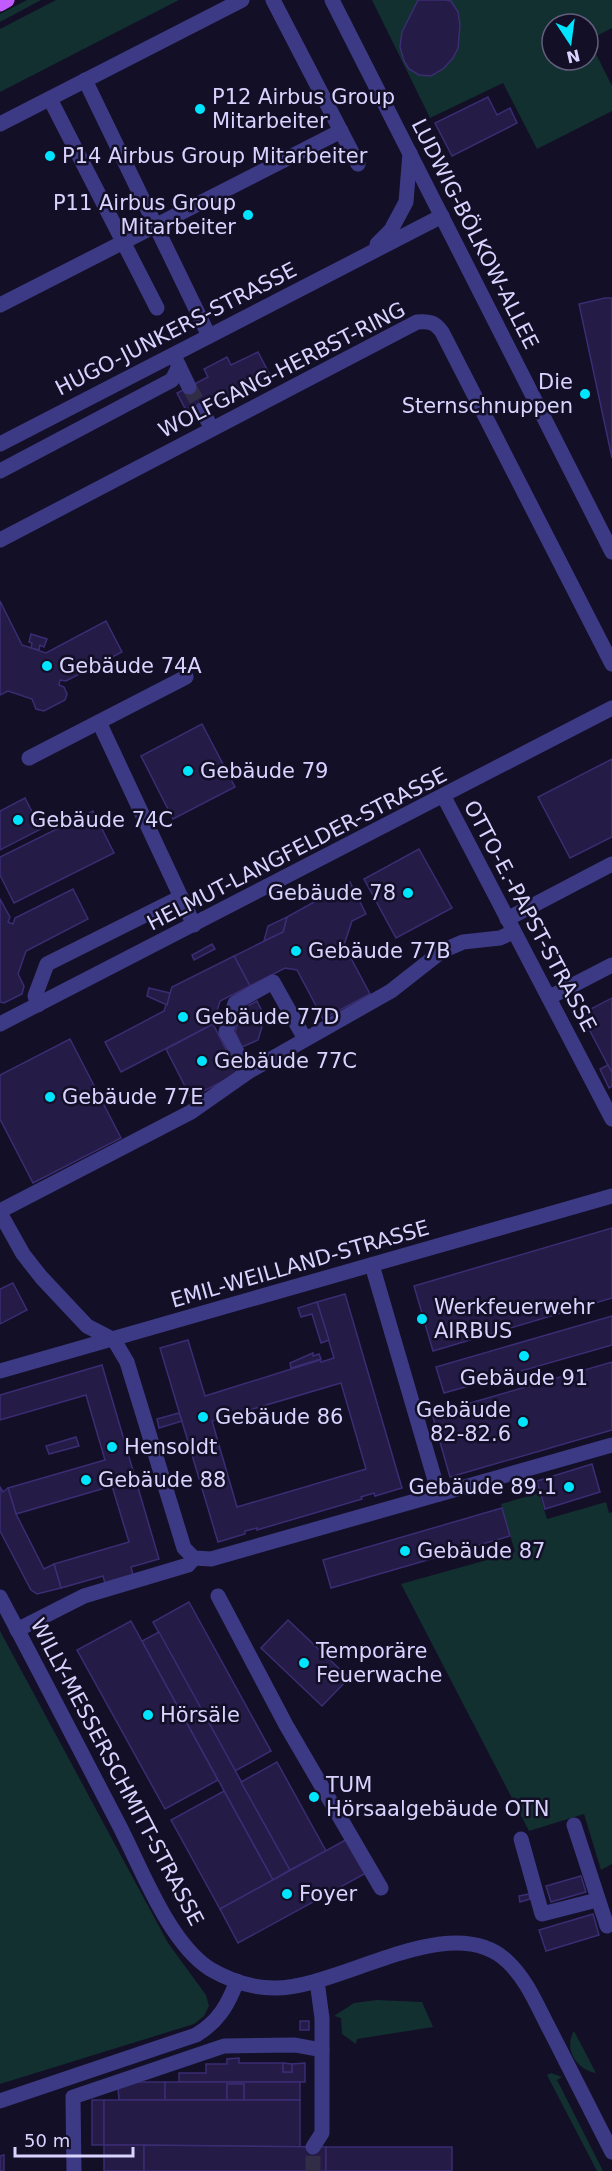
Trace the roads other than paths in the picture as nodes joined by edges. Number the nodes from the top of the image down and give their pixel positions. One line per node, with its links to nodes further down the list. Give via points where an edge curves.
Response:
1 (7, 0): 5 (main road)
2 (242, 0): 6 (street)
3 (273, 0): 9 (street)
4 (332, 0): 10 (street, LUDWIG-BÖLKOW-ALLEE)
5 (0, 4)
6 (85, 80): 7 (street); 13 (street)
7 (50, 99): 8 (street); 14 (street)
8 (0, 124)
9 (341, 131): 11 (street); 13 (street)
10 (410, 153): 12 (street, LUDWIG-BÖLKOW-ALLEE); 15 (street, HUGO-JUNKERS-STRASSE, via 406,202 391,230)
11 (358, 164)
12 (442, 216): 15 (street, HUGO-JUNKERS-STRASSE); 26 (street, LUDWIG-BÖLKOW-ALLEE)
13 (156, 225): 14 (street); 18 (street)
14 (123, 242): 16 (street); 17 (street)
15 (371, 252): 18 (street, HUGO-JUNKERS-STRASSE)
16 (0, 305)
17 (157, 308)
18 (209, 336): 19 (street, HUGO-JUNKERS-STRASSE)
19 (176, 360): 20 (street); 23 (street, HUGO-JUNKERS-STRASSE); 24 (street, via 172,380)
20 (189, 387)
21 (201, 410): 22 (street)
22 (212, 429): 25 (street, WOLFGANG-HERBST-RING); 27 (street, WOLFGANG-HERBST-RING, via 417,322 436,324)
23 (0, 444)
24 (0, 471)
25 (0, 540)
26 (612, 552)
27 (612, 664)
28 (186, 677): 30 (street)
29 (612, 708): 32 (street, HELMUT-LANGFELDER-STRASSE)
30 (99, 722): 31 (street); 34 (street)
31 (29, 758)
32 (444, 797): 35 (street, HELMUT-LANGFELDER-STRASSE); 36 (street, OTTO-E.-PAPST-STRASSE)
33 (612, 864): 36 (street)
34 (181, 897): 35 (street); 39 (street, via 47,964 35,996)
35 (194, 925): 39 (street, HELMUT-LANGFELDER-STRASSE)
36 (510, 926): 38 (street, OTTO-E.-PAPST-STRASSE); 41 (street, via 500,938 451,946 391,991)
37 (612, 966): 38 (street)
38 (550, 997): 43 (street, OTTO-E.-PAPST-STRASSE)
39 (38, 1005): 40 (street, HELMUT-LANGFELDER-STRASSE)
40 (0, 1024)
41 (305, 1038): 42 (street); 42 (street, via 273,982 234,1003 226,1032)
42 (248, 1072): 45 (street, via 191,1112)
43 (612, 1119)
44 (612, 1196): 46 (street, EMIL-WEILLAND-STRASSE)
45 (0, 1212): 47 (street, via 22,1254 61,1299 87,1326)
46 (372, 1265): 47 (street, EMIL-WEILLAND-STRASSE); 50 (street)
47 (114, 1340): 48 (street, EMIL-WEILLAND-STRASSE); 51 (street, via 127,1362 184,1548)
48 (0, 1371)
49 (612, 1445): 50 (street)
50 (439, 1494): 51 (street, via 211,1559)
51 (194, 1558): 54 (street, via 188,1565 84,1596)
52 (218, 1596): 57 (street, via 286,1725)
53 (0, 1597): 54 (street, WILLY-MESSERSCHMITT-STRASSE)
54 (17, 1630): 61 (street, WILLY-MESSERSCHMITT-STRASSE, via 169,1920 195,1956)
55 (574, 1825): 58 (street)
56 (521, 1839): 58 (street, via 542,1914)
57 (381, 1888)
58 (597, 1900): 59 (street)
59 (607, 1926)
60 (317, 1980): 61 (street, WILLY-MESSERSCHMITT-STRASSE, via 274,1988); 62 (street); 67 (street, WILLY-MESSERSCHMITT-STRASSE, via 445,1943 474,1944 494,1950 521,1977)
61 (237, 1981): 63 (street, via 224,2011 212,2026 196,2035)
62 (322, 2050): 64 (street, via 295,2045 224,2046); 66 (street, via 322,2133)
63 (66, 2079): 64 (street); 65 (street)
64 (73, 2097): 68 (street)
65 (0, 2101)
66 (313, 2147)
67 (612, 2152)
68 (74, 2171)

